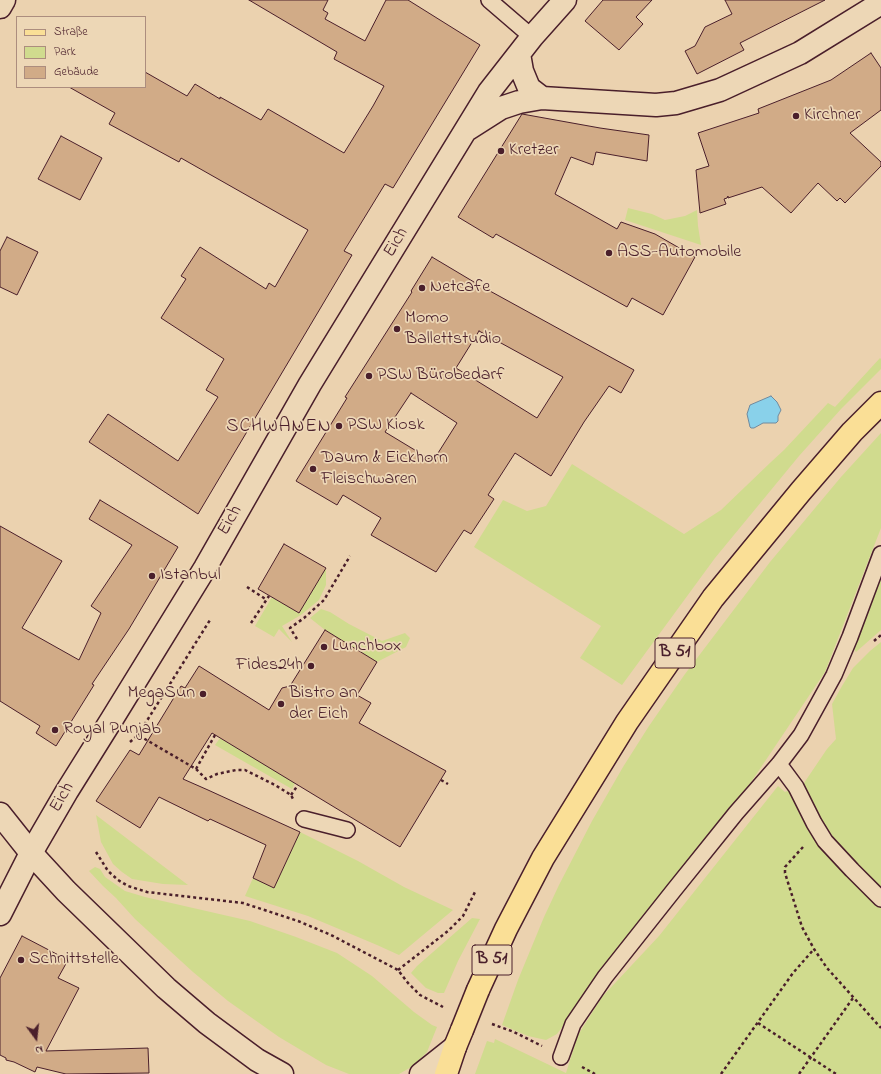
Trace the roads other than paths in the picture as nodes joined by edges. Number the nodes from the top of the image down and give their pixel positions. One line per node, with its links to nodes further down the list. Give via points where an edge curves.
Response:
1 (4, 0): 5 (street)
2 (489, 0): 6 (lane)
3 (565, 0): 6 (street)
4 (881, 3): 8 (street, Eich, via 800,53 720,90 676,103 656,105)
5 (0, 7)
6 (532, 36): 7 (street)
7 (519, 54): 8 (street, via 529,88); 9 (street, Eich, via 489,92)
8 (542, 98): 9 (street, Eich, via 501,108)
9 (466, 130): 16 (street, Eich, via 310,384 205,568 66,791)
10 (881, 403): 19 (main road, B 51, bridge, via 801,491 714,598 627,722 543,858 506,929)
11 (881, 554): 12 (lane, via 834,675 801,735)
12 (779, 764): 17 (lane, via 796,787 825,841); 20 (lane, via 683,878 606,977 573,1024)
13 (0, 814): 16 (street)
14 (304, 819): 15 (lane)
15 (347, 830)
16 (31, 853): 18 (street, Eich); 21 (street, via 166,988 207,1023 257,1060)
17 (881, 899)
18 (0, 914)
19 (458, 1039): 22 (street); 23 (main road, B 51)
20 (561, 1056)
21 (282, 1074)
22 (421, 1074)
23 (446, 1074)

